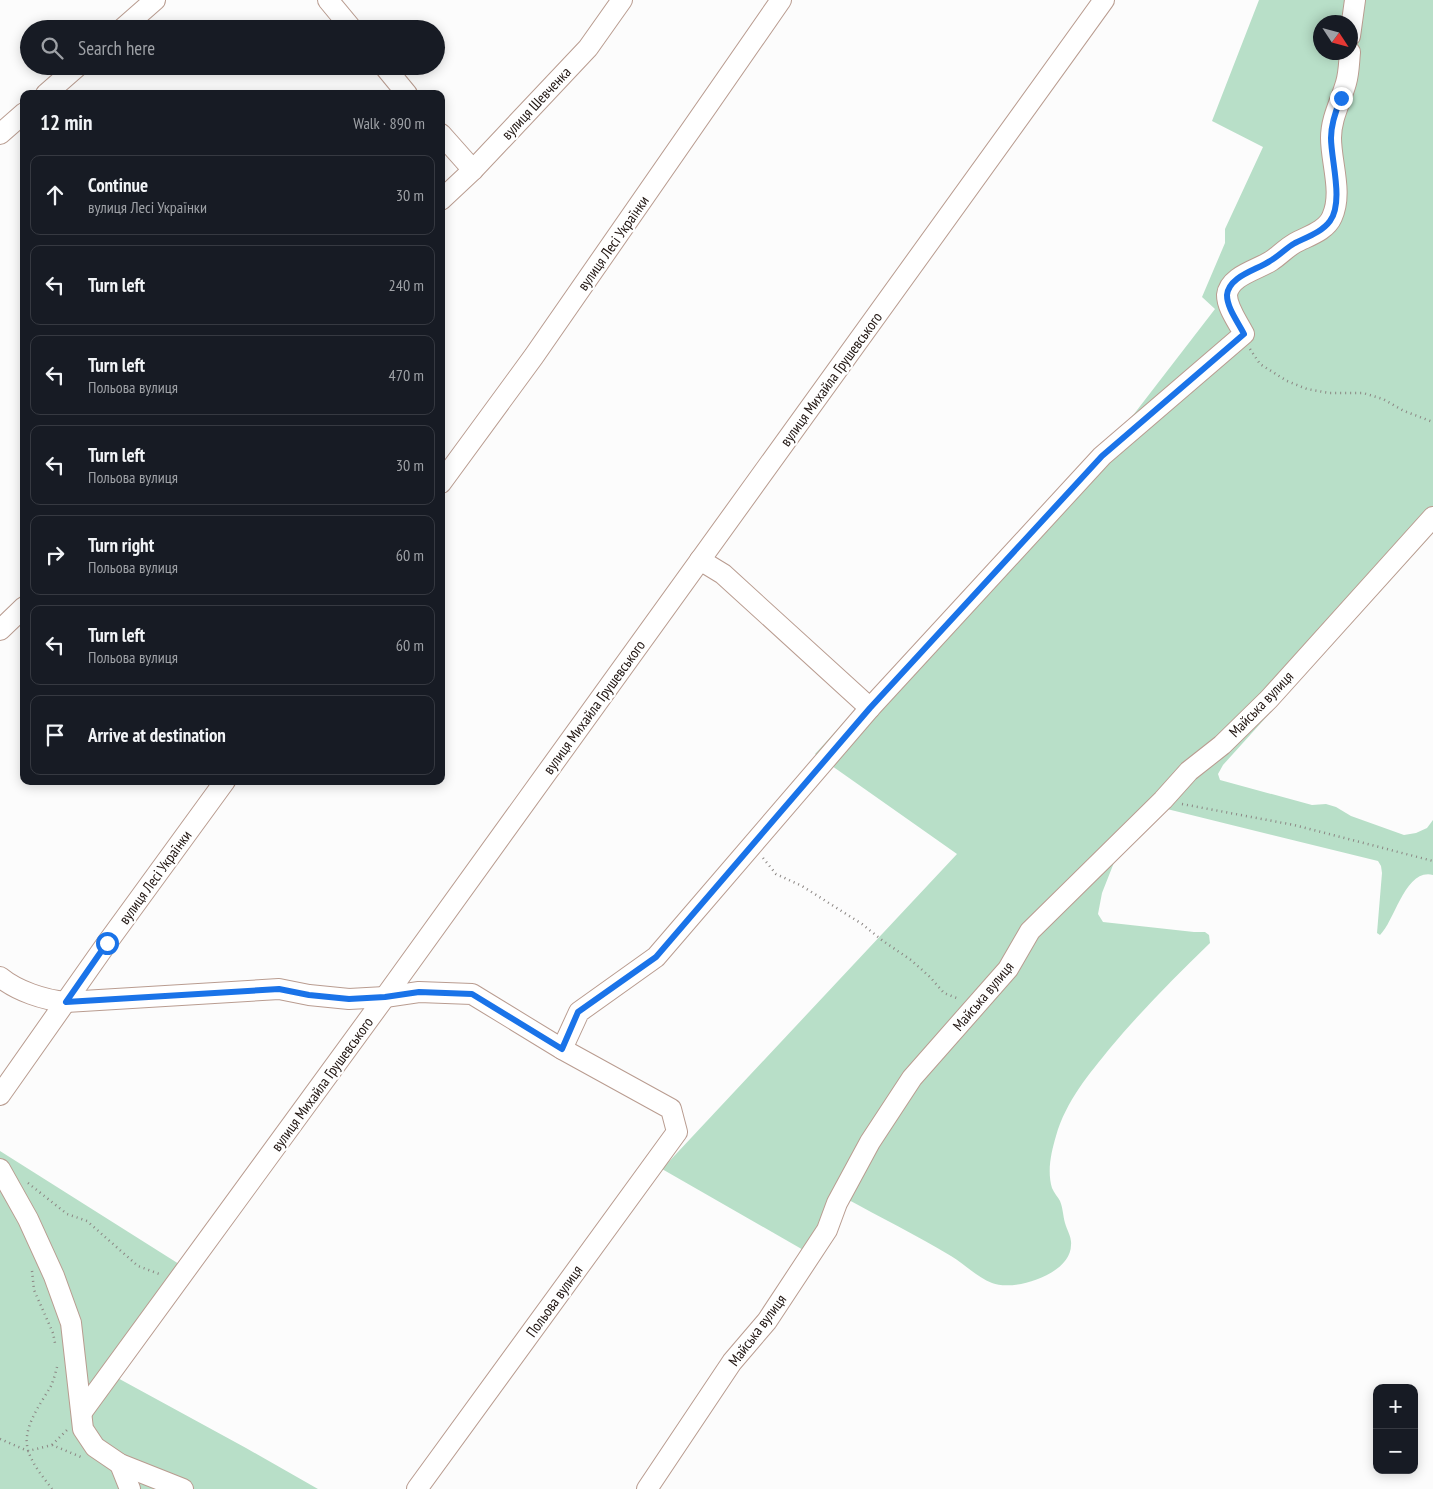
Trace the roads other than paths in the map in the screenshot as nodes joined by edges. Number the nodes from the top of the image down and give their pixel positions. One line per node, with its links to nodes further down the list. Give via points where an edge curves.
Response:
1 (155, 0): 8 (street)
2 (328, 0): 9 (street)
3 (622, 0): 18 (street, вулиця Шевченка, via 588,48)
4 (781, 0): 20 (street, вулиця Лесі Українки, via 534,356)
5 (1104, 0): 22 (street, вулиця Михайла Грушевського)
6 (1355, 0): 7 (street)
7 (1353, 15)
8 (132, 20)
9 (345, 20)
10 (1349, 60): 25 (street, via 1347,81 1331,138 1336,186 1331,220 1318,232 1232,283 1228,302 1244,334 1102,456)
11 (68, 75): 13 (street)
12 (391, 75): 14 (street)
13 (51, 90)
14 (404, 90)
15 (20, 116): 16 (street)
16 (0, 134)
17 (445, 139): 18 (street)
18 (472, 170): 19 (street, вулиця Шевченка)
19 (445, 196)
20 (445, 478)
21 (1433, 517): 38 (street, Майська вулиця, via 1269,699 1222,745 1189,771 1030,931 1008,969 912,1078 870,1142 837,1203 827,1230 767,1321 732,1362)
22 (700, 560): 25 (street, via 723,574); 28 (street, вулиця Михайла Грушевського)
23 (20, 611): 24 (street)
24 (0, 630)
25 (870, 708): 30 (street, via 656,957 578,1012)
26 (222, 785): 29 (street, вулиця Лесі Українки)
27 (0, 977): 29 (street, via 36,995)
28 (385, 997): 29 (street, via 349,999 279,989); 30 (street, via 419,992 472,994); 33 (street, вулиця Михайла Грушевського)
29 (66, 1002): 31 (street, вулиця Лесі Українки)
30 (562, 1049): 37 (street, Польова вулиця, via 671,1109 676,1132)
31 (0, 1095)
32 (0, 1169): 33 (street, via 28,1219 71,1323)
33 (82, 1412): 34 (street, via 83,1429 95,1447)
34 (120, 1464): 35 (street); 36 (street)
35 (130, 1489)
36 (183, 1489)
37 (417, 1489)
38 (647, 1489)

